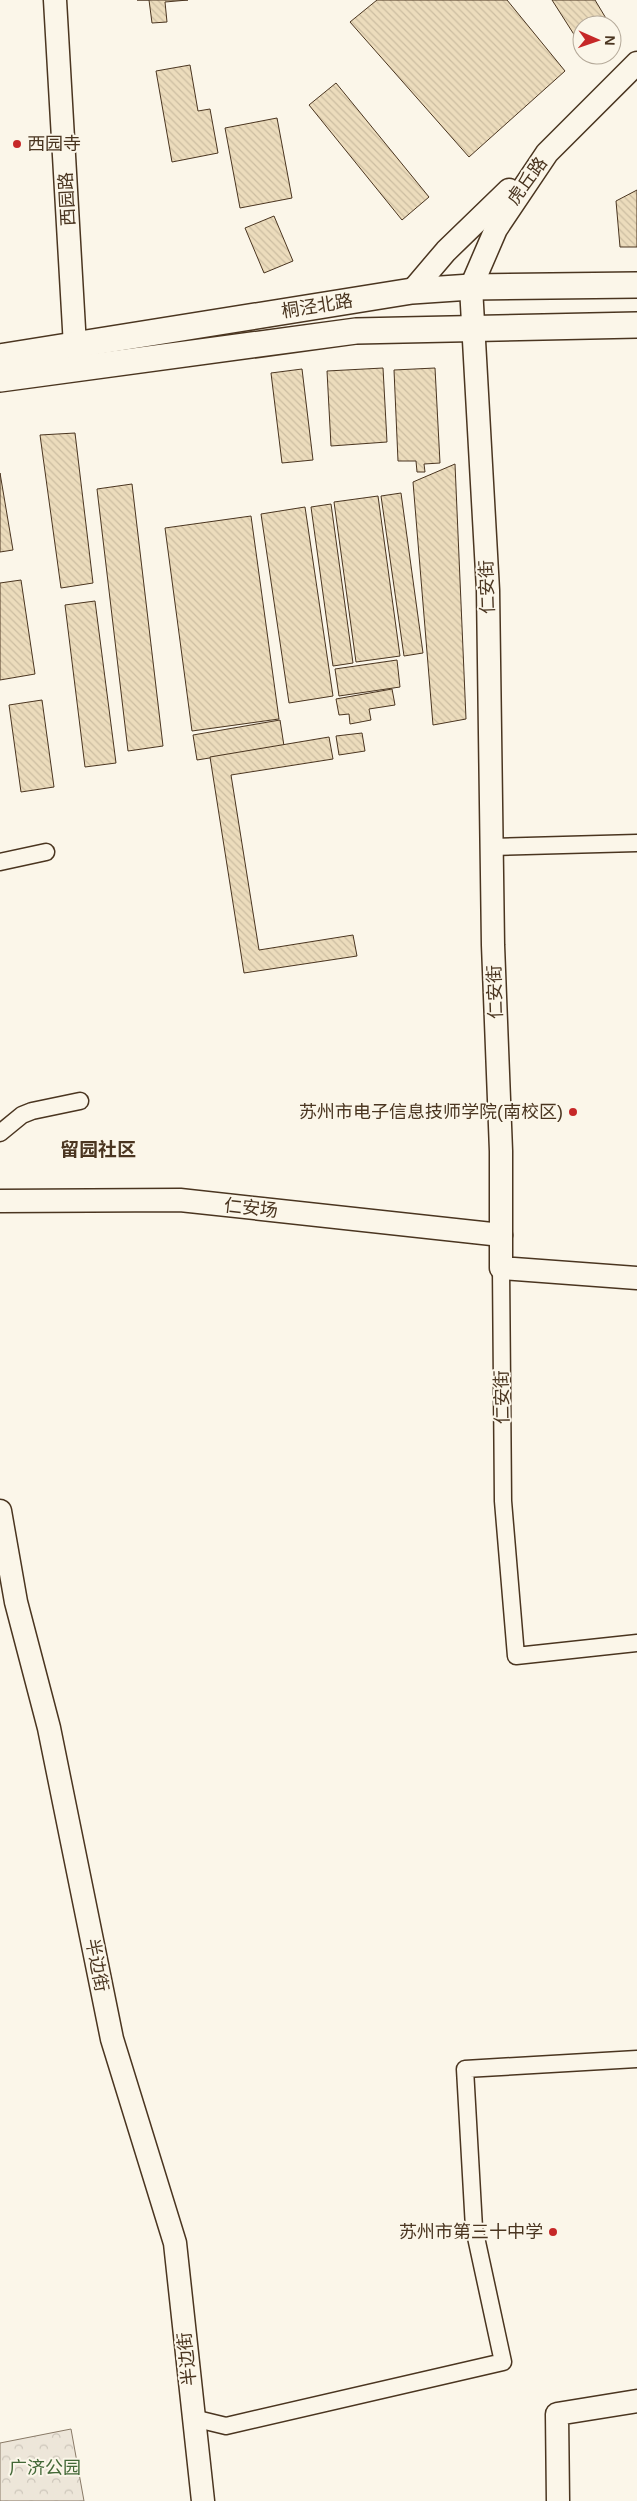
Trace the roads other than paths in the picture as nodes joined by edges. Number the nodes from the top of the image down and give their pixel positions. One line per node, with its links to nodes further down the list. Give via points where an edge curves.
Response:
1 (54, 0): 10 (street, 西园路)
2 (637, 63): 3 (street, 虎丘路)
3 (547, 153): 5 (street, 虎丘路, via 496,229); 6 (street, via 446,251)
4 (637, 286): 5 (main road, 桐泾北路)
5 (471, 287): 6 (main road, 桐泾北路); 8 (street, 虎丘路)
6 (412, 291): 10 (main road, 桐泾北路)
7 (637, 325): 8 (main road, 桐泾北路)
8 (472, 328): 10 (main road, 桐泾北路, via 356,331); 13 (street, 仁安街, via 488,590)
9 (0, 357): 10 (main road, 桐泾北路)
10 (78, 357): 11 (main road, 桐泾北路)
11 (0, 379)
12 (637, 843): 13 (street)
13 (492, 847): 19 (street, 仁安街)
14 (46, 852): 15 (street)
15 (0, 862)
16 (80, 1101): 17 (street, via 22,1115)
17 (0, 1134)
18 (0, 1202): 19 (street, 仁安场, via 180,1200)
19 (501, 1234): 20 (street, 仁安街)
20 (501, 1268): 21 (street); 23 (street, 仁安街, via 503,1501 516,1656)
21 (637, 1278)
22 (0, 1511): 26 (street, 半边街, via 16,1602 49,1728 112,2039 174,2243)
23 (637, 1643)
24 (637, 2059): 26 (street, via 465,2069 474,2228 503,2362 226,2426)
25 (637, 2401): 28 (street, via 556,2414)
26 (193, 2418): 27 (street, 半边街)
27 (203, 2501)
28 (558, 2501)

